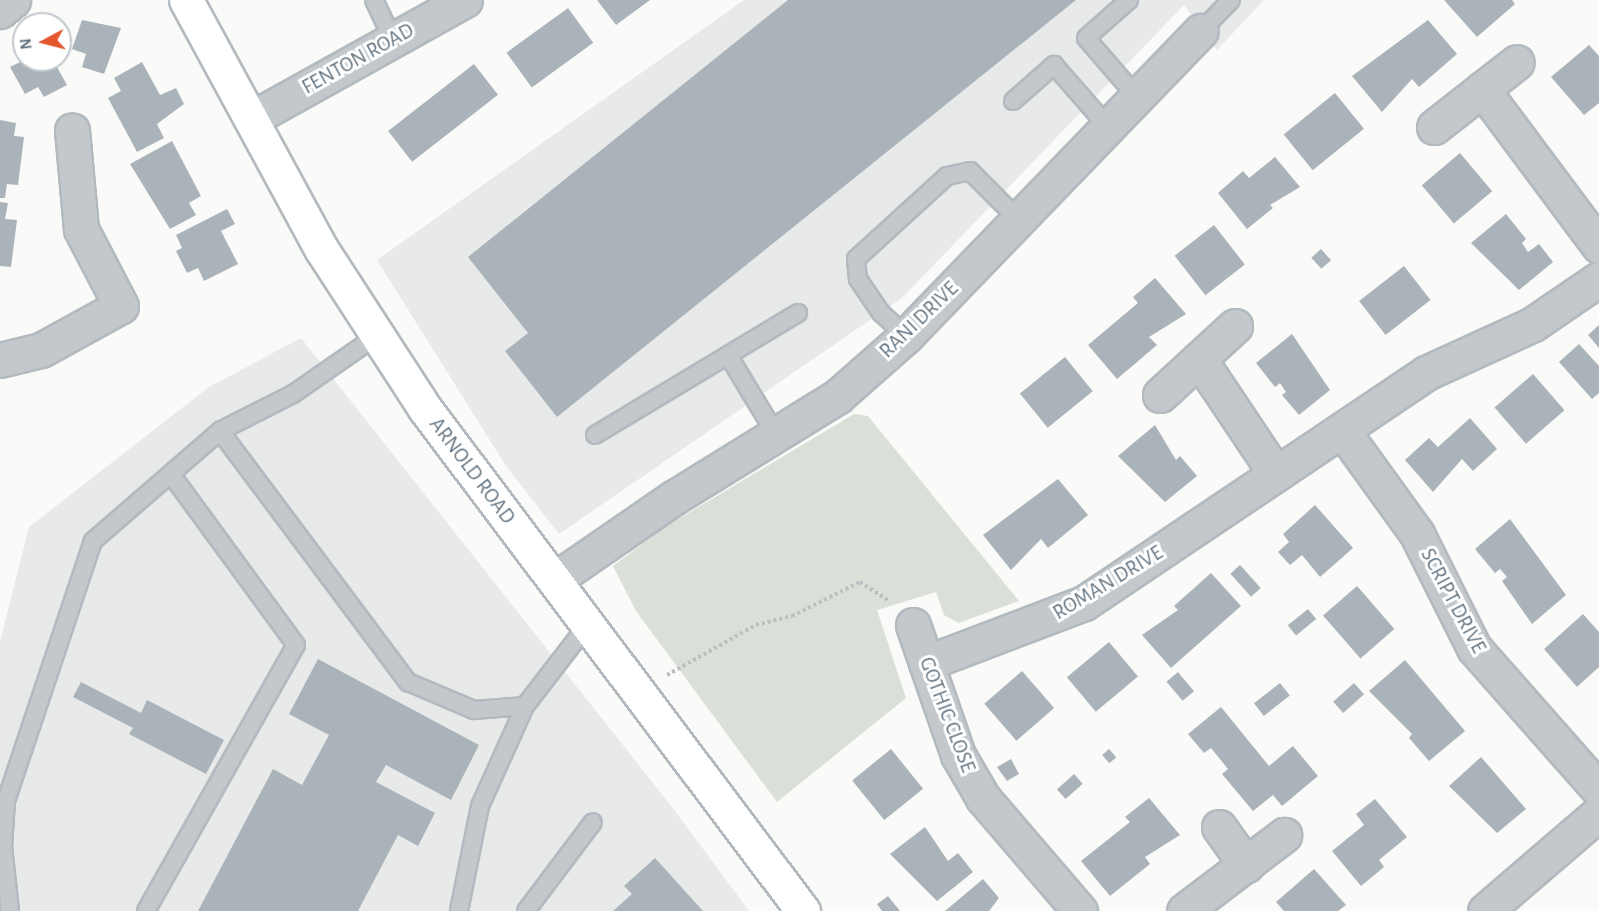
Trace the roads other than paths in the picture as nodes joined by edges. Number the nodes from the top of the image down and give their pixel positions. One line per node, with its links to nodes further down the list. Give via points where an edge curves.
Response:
1 (13, 0): 7 (street)
2 (186, 0): 14 (main road, ARNOLD ROAD)
3 (374, 0): 9 (lane)
4 (465, 0): 9 (street, FENTON ROAD)
5 (1129, 0): 12 (lane, via 1086,38)
6 (1231, 0): 8 (lane, RANI DRIVE)
7 (0, 11)
8 (1202, 31): 12 (street, RANI DRIVE)
9 (393, 40): 14 (street, FENTON ROAD)
10 (1517, 62): 11 (street)
11 (1482, 89): 16 (street); 19 (street)
12 (1137, 97): 15 (street, RANI DRIVE)
13 (1013, 101): 15 (lane, via 1054,65)
14 (251, 119): 23 (main road, ARNOLD ROAD, via 322,250)
15 (1108, 127): 18 (street, RANI DRIVE)
16 (1434, 128)
17 (72, 130): 27 (street, via 81,229 121,306 41,350)
18 (1018, 220): 24 (street, RANI DRIVE); 24 (lane, via 970,171 946,176 856,259 858,279 881,313)
19 (1599, 246)
20 (1599, 279): 29 (street, ROMAN DRIVE, via 1533,324 1426,373)
21 (798, 313): 25 (lane)
22 (1235, 326): 26 (street)
23 (378, 335): 30 (lane, via 293,394); 35 (main road, ARNOLD ROAD, via 426,410)
24 (906, 336): 31 (street, RANI DRIVE, via 838,396)
25 (729, 355): 31 (lane); 32 (lane)
26 (1198, 359): 28 (street); 34 (street)
27 (0, 360)
28 (1160, 395)
29 (1342, 430): 34 (street, ROMAN DRIVE); 40 (street, SCRIPT DRIVE, via 1418,534 1474,648)
30 (220, 431): 33 (lane); 39 (lane, via 408,682 474,710)
31 (775, 433): 35 (street, RANI DRIVE)
32 (594, 435)
33 (171, 474): 46 (lane, via 93,541 6,801 3,847); 47 (lane, via 296,645)
34 (1276, 474): 38 (street, ROMAN DRIVE, via 1084,603)
35 (557, 578): 36 (main road, ARNOLD ROAD)
36 (589, 623): 39 (lane); 50 (main road, ARNOLD ROAD)
37 (914, 626): 38 (street, GOTHIC CLOSE)
38 (926, 663): 51 (street, GOTHIC CLOSE, via 958,755 983,798)
39 (525, 706): 48 (lane, via 480,806)
40 (1599, 790)
41 (1599, 813): 53 (street)
42 (593, 822): 49 (lane)
43 (1219, 827): 45 (street)
44 (1284, 835): 45 (street)
45 (1246, 865): 52 (street)
46 (10, 911)
47 (146, 911)
48 (459, 911)
49 (526, 911)
50 (803, 911)
51 (1080, 911)
52 (1184, 911)
53 (1485, 911)

